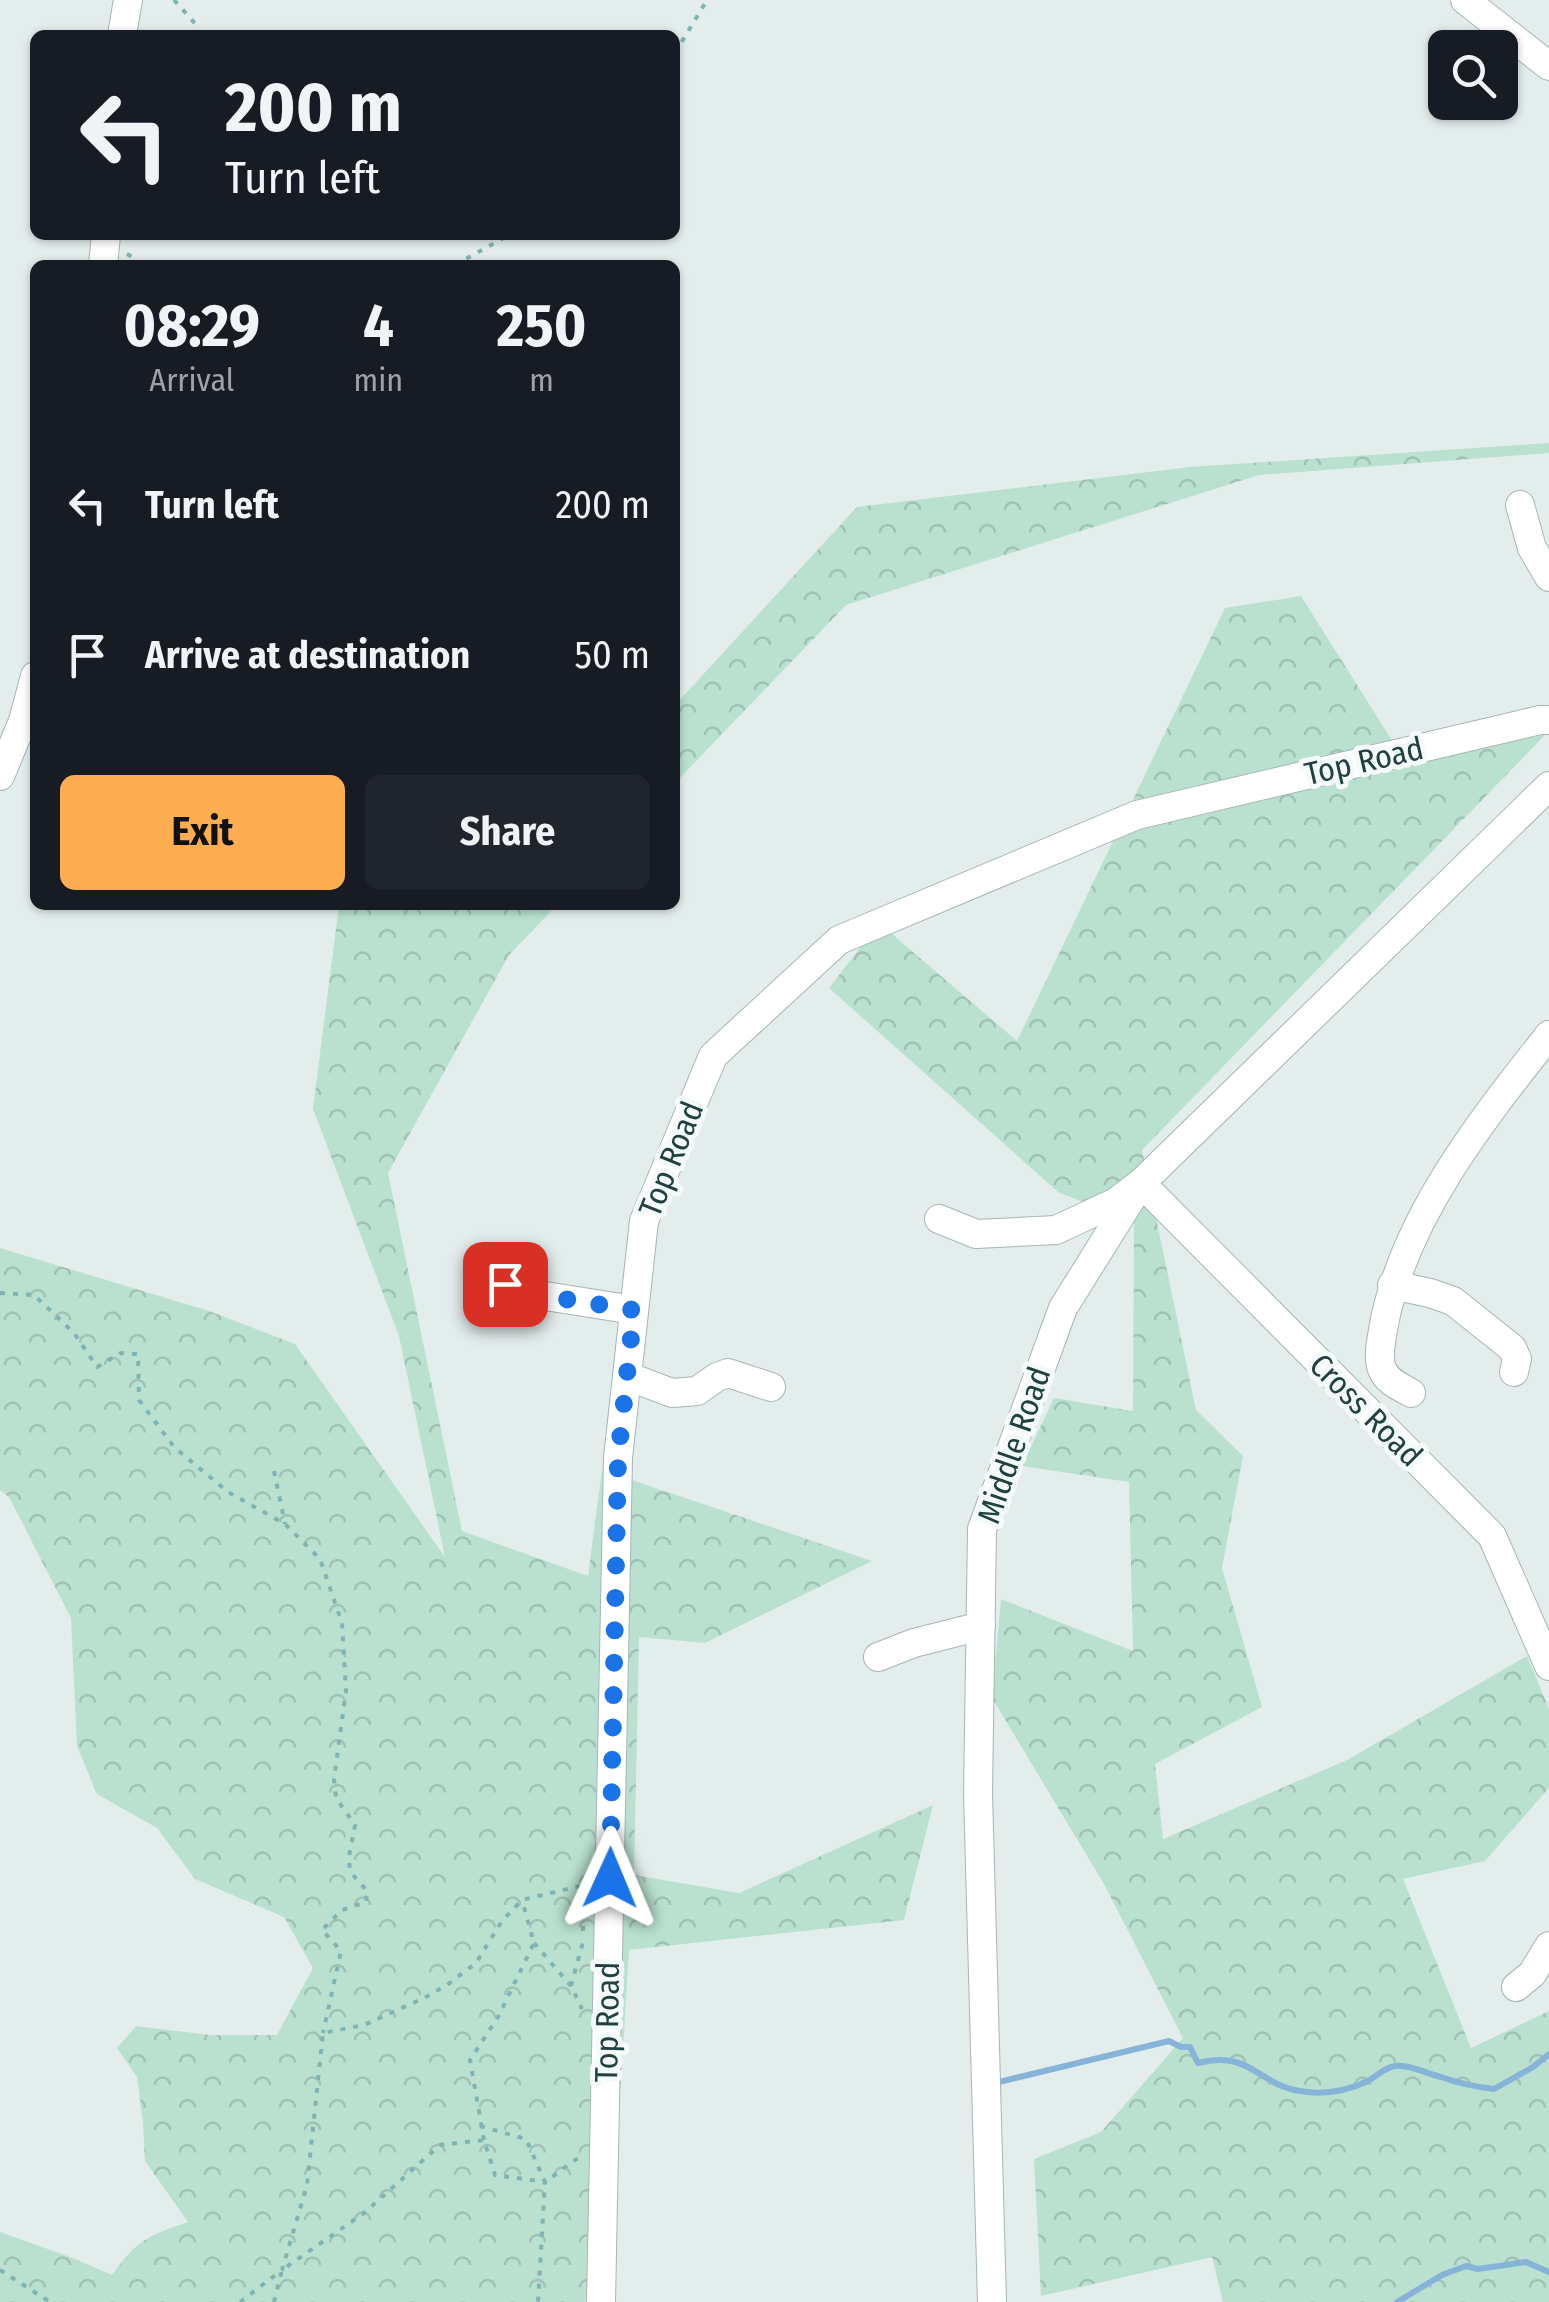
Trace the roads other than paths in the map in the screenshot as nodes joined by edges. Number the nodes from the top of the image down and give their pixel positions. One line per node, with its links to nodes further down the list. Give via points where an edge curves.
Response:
1 (128, 0): 3 (street)
2 (1478, 5): 4 (street)
3 (123, 30)
4 (1549, 66)
5 (1520, 505): 6 (street)
6 (1549, 577)
7 (30, 693): 9 (street)
8 (1549, 720): 16 (street, Top Road, via 1137,815 839,940 712,1056 644,1221)
9 (0, 776)
10 (1549, 786): 12 (street, Middle Road)
11 (1549, 1035): 15 (street, via 1445,1178)
12 (1141, 1183): 13 (street, via 1056,1230 976,1234); 21 (street, Middle Road, via 1063,1308 982,1529); 23 (street, Cross Road, via 1492,1536)
13 (939, 1219)
14 (505, 1284): 16 (street)
15 (1392, 1285): 17 (street, via 1453,1302 1512,1348); 20 (street, via 1382,1368)
16 (634, 1310): 18 (street, Top Road)
17 (1514, 1372)
18 (627, 1376): 19 (street, via 672,1393 697,1391 728,1373); 26 (street, Top Road, via 618,1458)
19 (772, 1387)
20 (1411, 1393)
21 (981, 1626): 22 (street); 27 (street, Middle Road, via 978,1793)
22 (878, 1658)
23 (1549, 1666)
24 (1549, 1946): 25 (street)
25 (1516, 1988)
26 (602, 2302)
27 (992, 2302)

